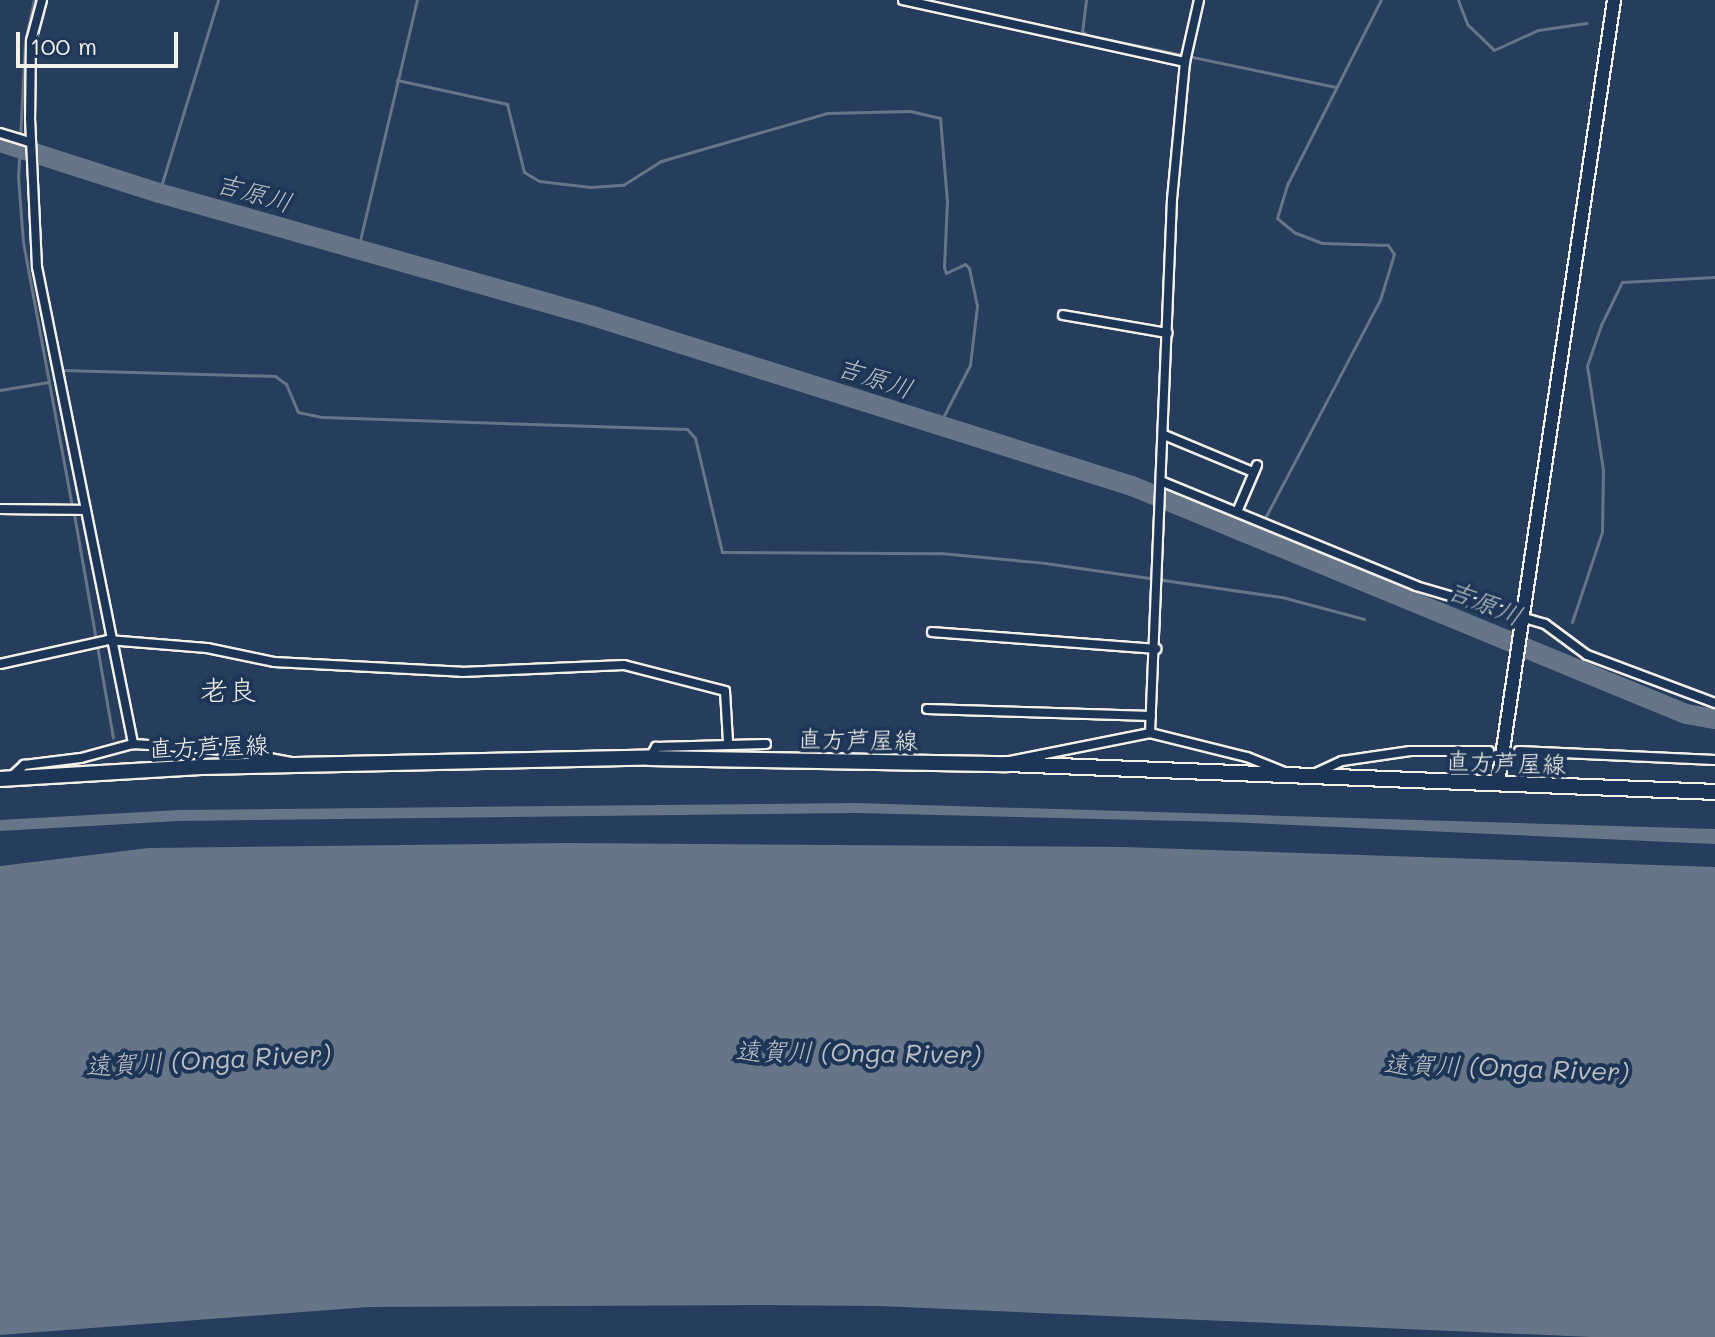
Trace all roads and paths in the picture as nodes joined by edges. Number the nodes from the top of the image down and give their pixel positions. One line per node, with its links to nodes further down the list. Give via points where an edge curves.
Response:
1 (42, 0): 7 (street, via 31,41)
2 (903, 0): 5 (street)
3 (1199, 0): 5 (street)
4 (1614, 0): 15 (street)
5 (1185, 62): 9 (street)
6 (0, 133): 7 (street)
7 (30, 142): 13 (street, via 37,267)
8 (1063, 315): 9 (street)
9 (1167, 333): 10 (street)
10 (1164, 435): 11 (street); 14 (street, via 1255,468)
11 (1163, 482): 14 (street); 18 (street)
12 (0, 509): 13 (street)
13 (86, 510): 17 (street)
14 (1237, 512): 15 (street, via 1416,586)
15 (1523, 622): 20 (street, via 1603,663); 36 (street)
16 (932, 632): 18 (street)
17 (108, 640): 19 (street); 24 (street, via 207,648 274,662 462,672 624,665 725,691); 25 (street)
18 (1156, 649): 22 (street)
19 (0, 664)
20 (1715, 703)
21 (927, 709): 22 (street)
22 (1151, 716): 23 (street)
23 (1150, 733): 32 (street, via 1032,754); 33 (street, via 1247,757)
24 (728, 741): 26 (street); 29 (street, via 656,747)
25 (133, 744): 31 (street, via 227,750); 35 (street, via 24,765)
26 (766, 744)
27 (1489, 751): 34 (street, via 1410,751 1342,761)
28 (1519, 751): 30 (street)
29 (649, 758): 31 (main road, 直方芦屋線); 32 (main road, 直方芦屋線)
30 (1715, 760)
31 (295, 764): 35 (main road, 直方芦屋線)
32 (1007, 764): 33 (main road, 直方芦屋線)
33 (1289, 775): 34 (main road, 直方芦屋線)
34 (1310, 776): 36 (main road, 直方芦屋線)
35 (4, 779)
36 (1498, 783): 37 (main road, 直方芦屋線)
37 (1715, 792)

